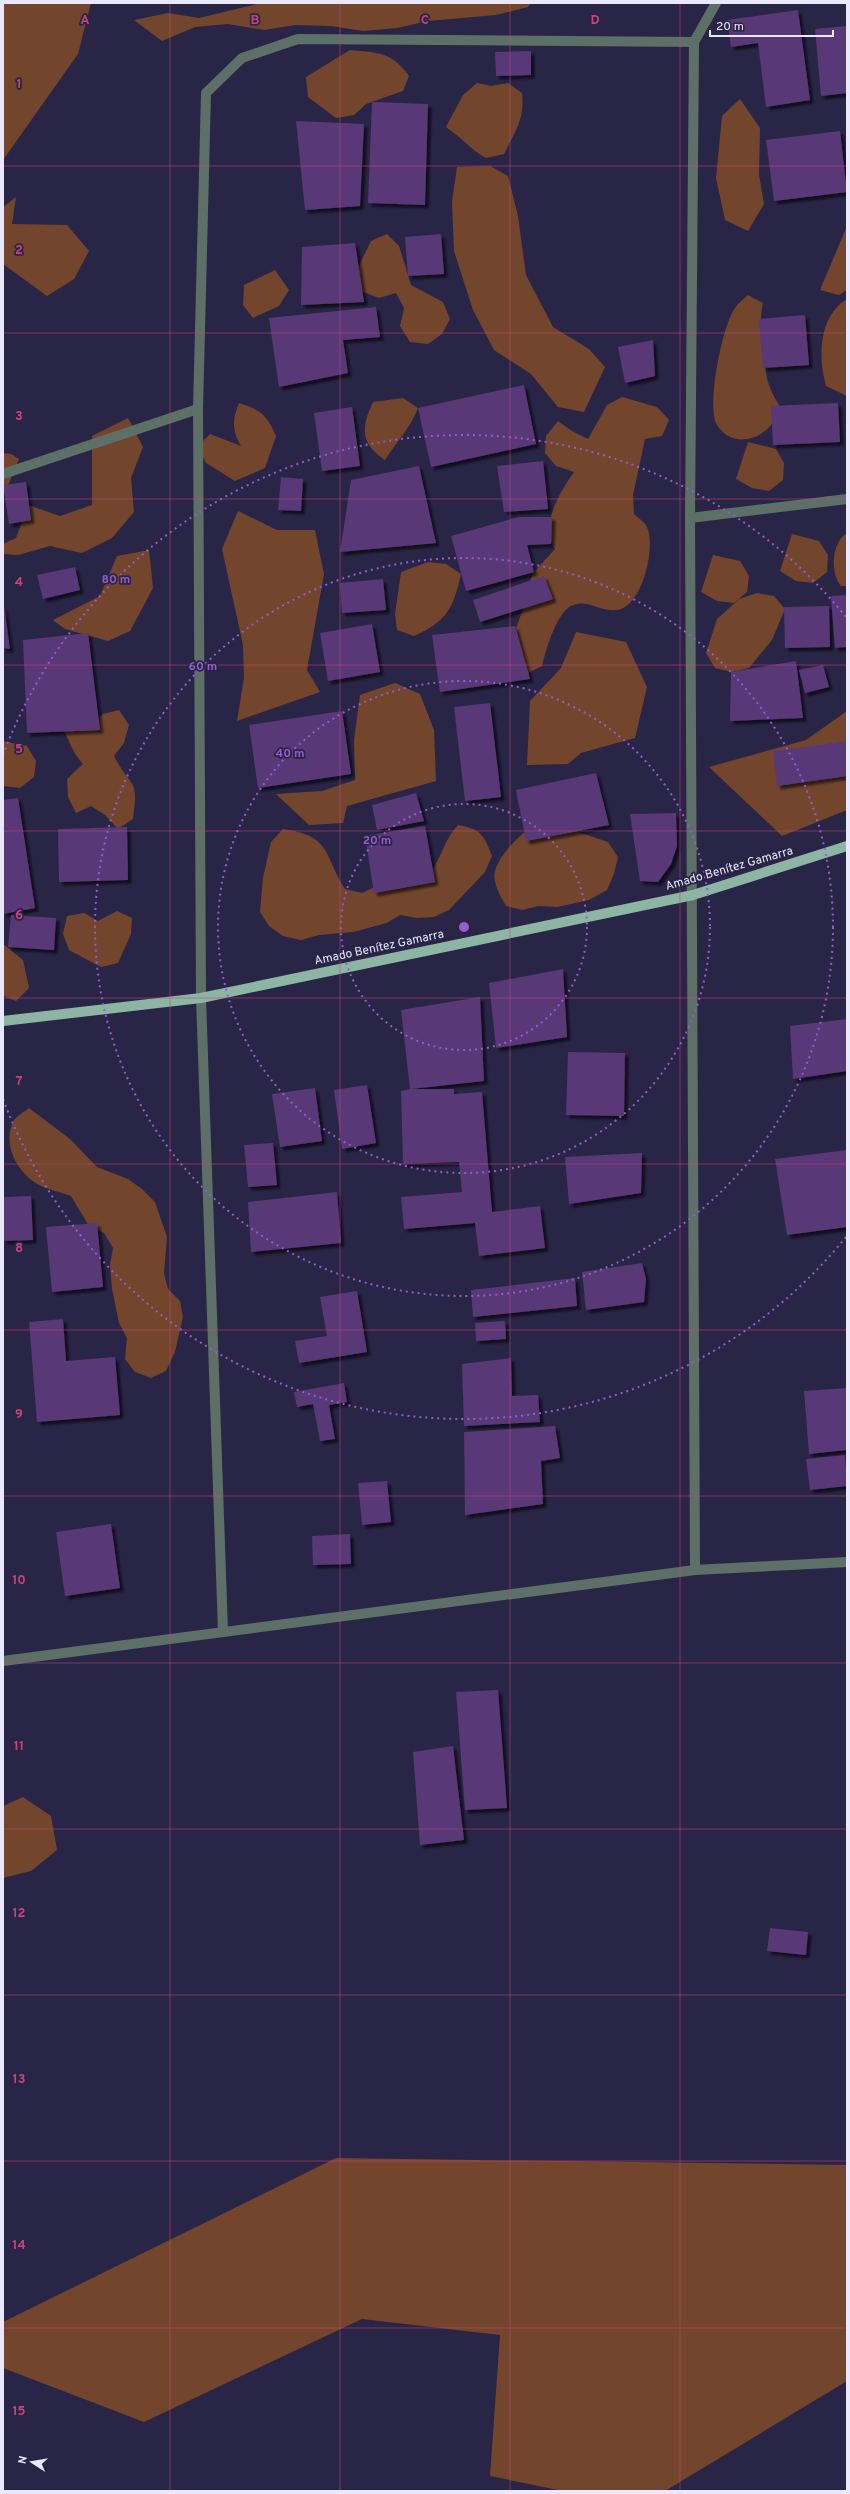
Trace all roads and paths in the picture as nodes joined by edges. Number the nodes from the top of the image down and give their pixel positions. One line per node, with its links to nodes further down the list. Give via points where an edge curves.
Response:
1 (716, 3): 2 (street)
2 (694, 42): 3 (street, via 298,40 242,58 206,92); 6 (street)
3 (198, 409): 4 (street); 9 (street)
4 (3, 474)
5 (847, 499): 6 (street)
6 (690, 518): 8 (street)
7 (847, 846): 8 (main road, Amado Benítez Gamarra)
8 (693, 895): 9 (main road, Amado Benítez Gamarra); 12 (street)
9 (201, 998): 10 (main road, Amado Benítez Gamarra); 13 (street)
10 (3, 1021)
11 (847, 1562): 12 (street)
12 (695, 1570): 13 (street)
13 (222, 1632): 14 (street)
14 (3, 1661)

